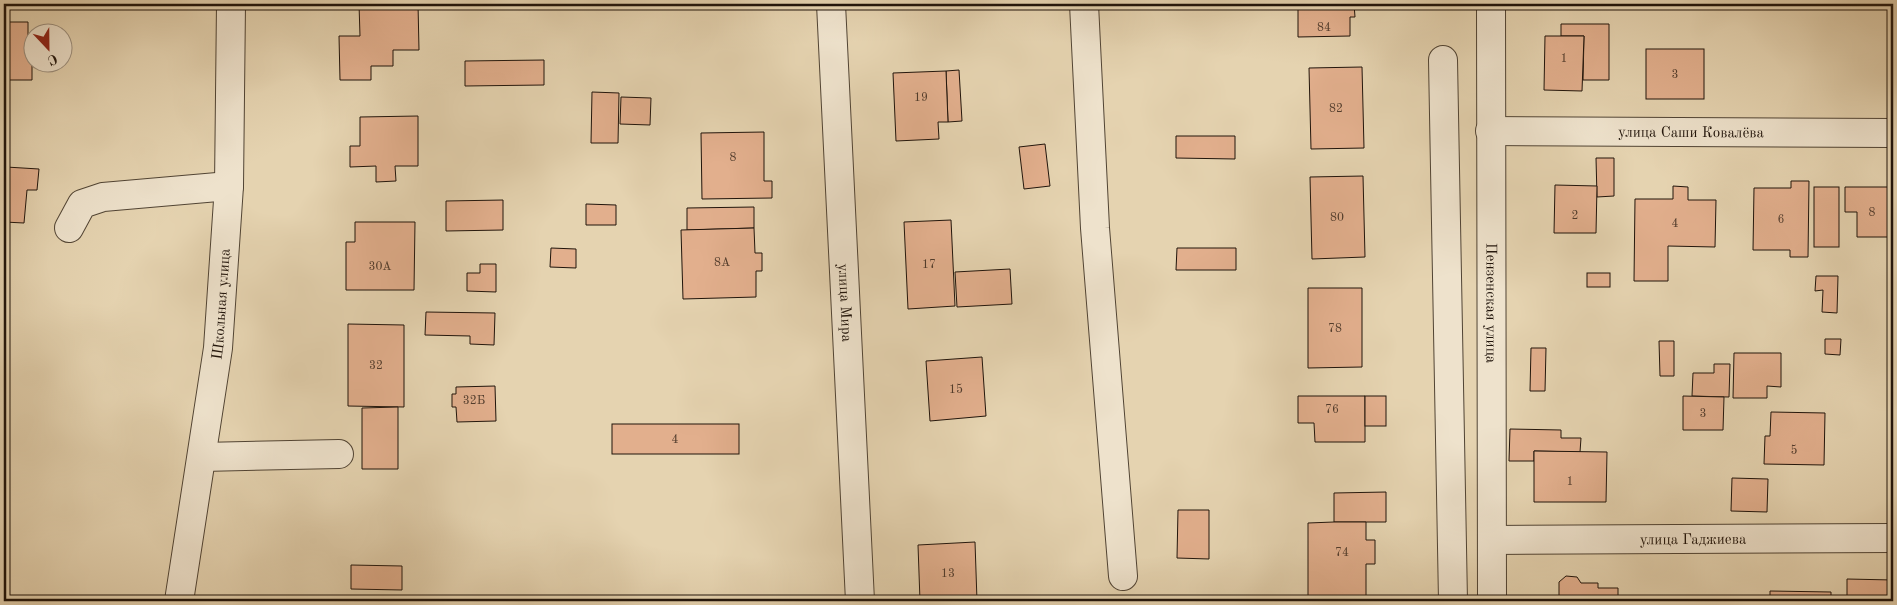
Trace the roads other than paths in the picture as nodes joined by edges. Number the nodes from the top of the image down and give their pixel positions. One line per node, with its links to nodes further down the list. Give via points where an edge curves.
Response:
1 (231, 4): 8 (street, Школьная улица)
2 (831, 4): 16 (street, улица Мира)
3 (1084, 4): 14 (street, via 1095,228)
4 (1491, 4): 6 (street, Пензенская улица)
5 (1443, 60): 17 (street)
6 (1490, 131): 7 (street, улица Саши Ковалёва); 13 (street, Пензенская улица)
7 (1893, 133)
8 (229, 186): 9 (street, via 103,197 82,204); 11 (street, Школьная улица, via 218,348)
9 (69, 228)
10 (339, 454): 11 (street)
11 (202, 457): 15 (street, Школьная улица)
12 (1893, 538): 13 (street, улица Гаджиева)
13 (1492, 540): 18 (street, Пензенская улица)
14 (1123, 576)
15 (179, 601)
16 (860, 601)
17 (1453, 601)
18 (1492, 601)

